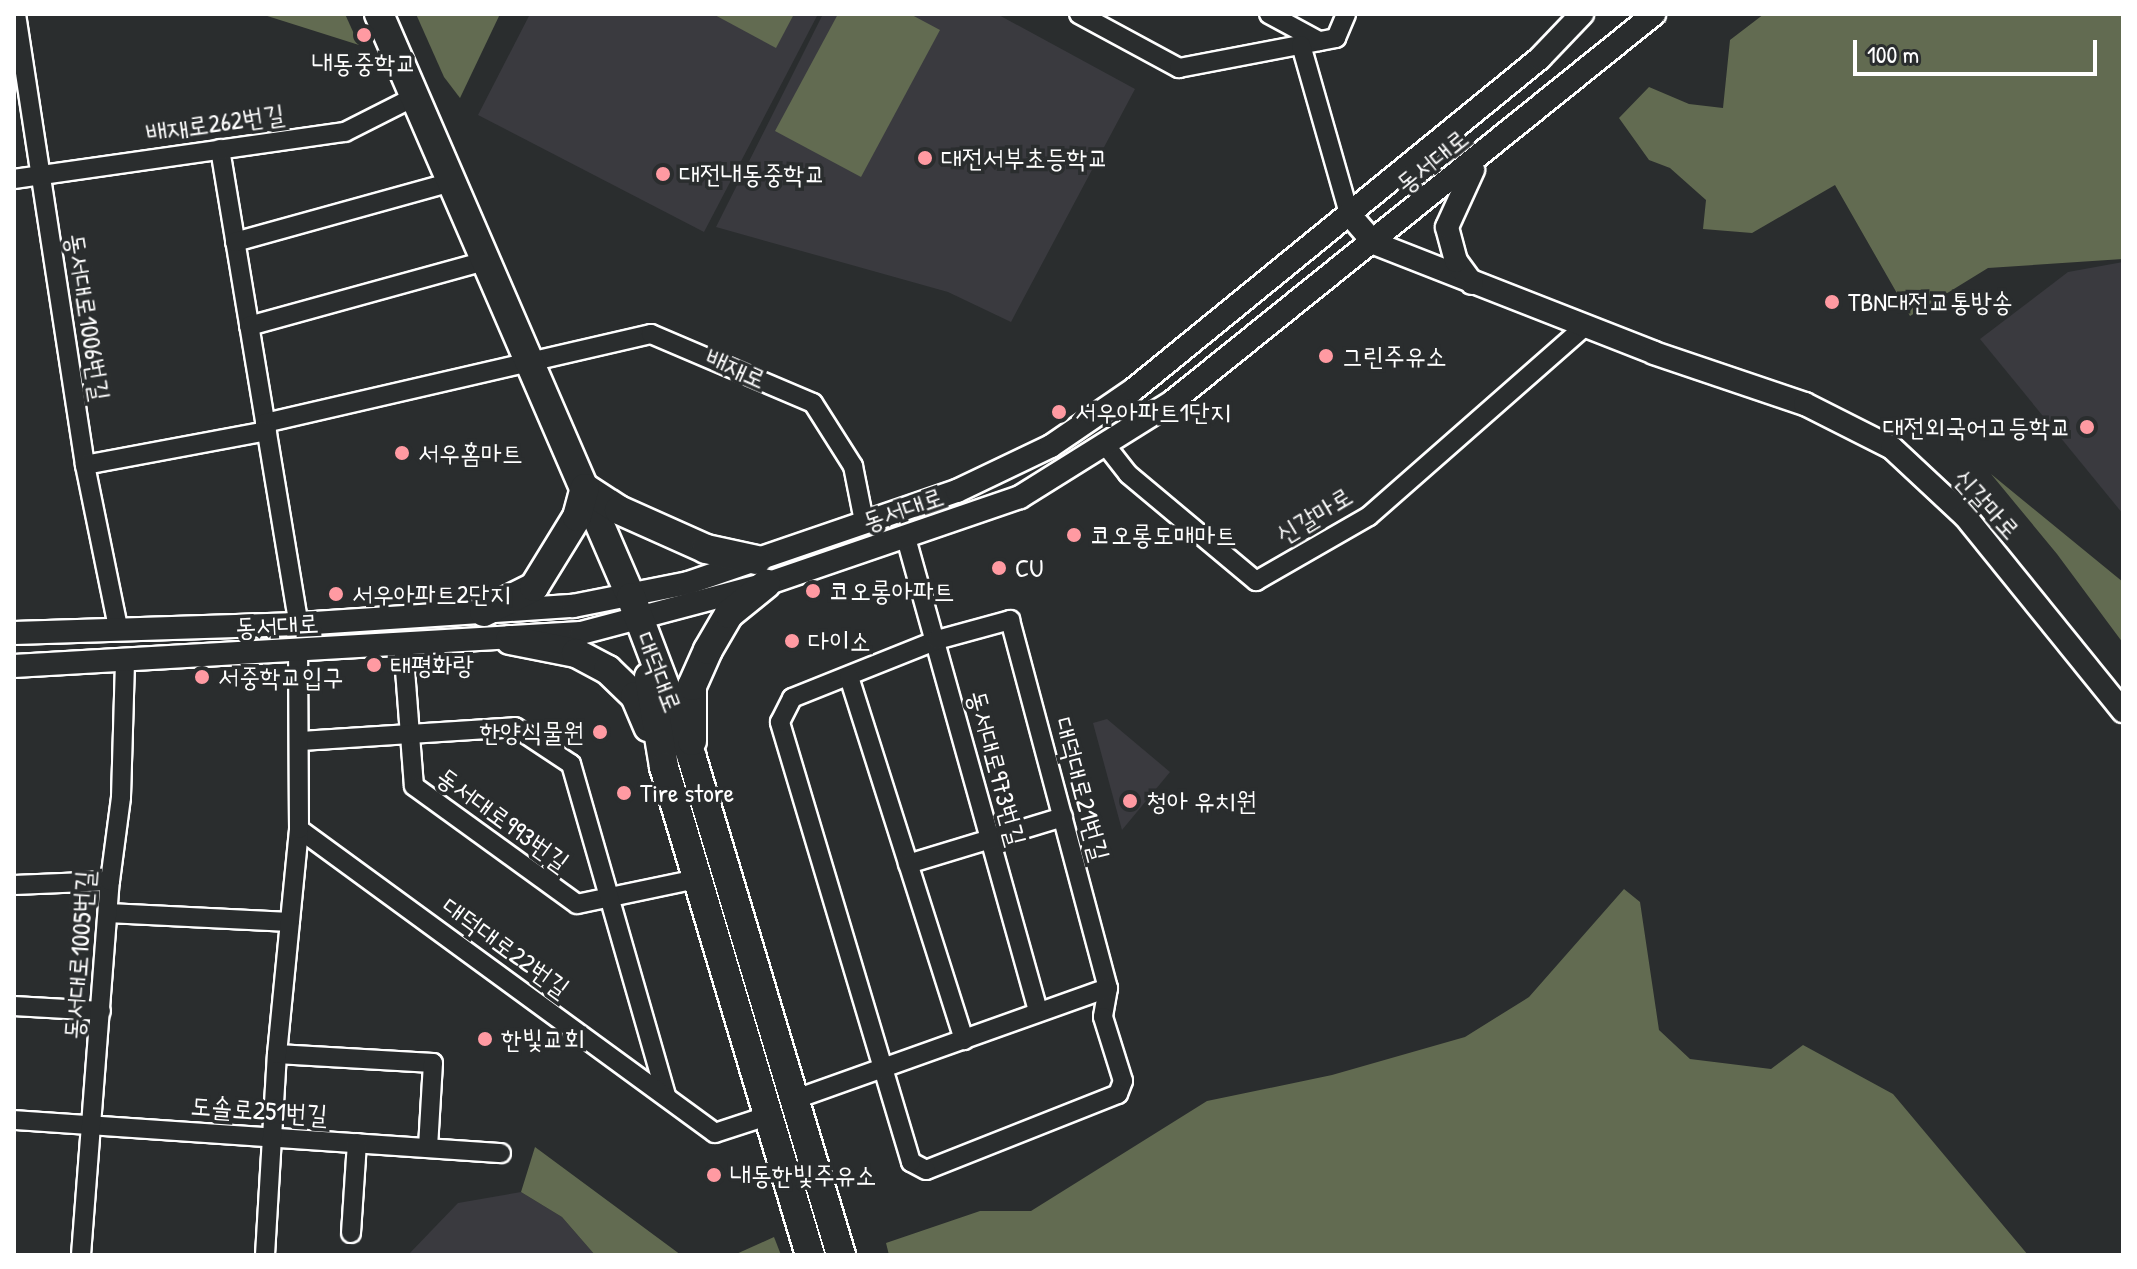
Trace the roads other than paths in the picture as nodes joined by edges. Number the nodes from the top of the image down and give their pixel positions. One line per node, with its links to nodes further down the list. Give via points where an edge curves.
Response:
1 (16, 14): 12 (street, 동서대로1006번길)
2 (379, 14): 9 (main road)
3 (1079, 14): 8 (street, via 1179,68)
4 (1269, 14): 8 (street)
5 (1346, 14): 8 (street, via 1336,38)
6 (1582, 14): 15 (street, 동서대로, via 1540,58)
7 (1654, 14): 11 (street, 동서대로)
8 (1310, 43): 15 (street)
9 (416, 96): 10 (street, 배재로262번길, via 345,132); 14 (main road)
10 (220, 149): 12 (street, 배재로262번길); 16 (street)
11 (1480, 158): 17 (street, 동서대로); 19 (street, via 1453,205 1447,227 1456,261)
12 (40, 173): 13 (street, 배재로262번길); 25 (street, 동서대로1006번길)
13 (14, 179)
14 (455, 181): 16 (street); 18 (main road)
15 (1349, 214): 17 (street); 27 (street, 동서대로, via 1133,390 1051,446 957,491)
16 (235, 242): 20 (street)
17 (1374, 243): 19 (street, 신갈마로); 24 (street, 동서대로)
18 (488, 260): 20 (street); 22 (main road)
19 (1473, 284): 21 (street, 신갈마로)
20 (249, 326): 23 (street)
21 (1584, 327): 24 (street, 신갈마로, via 1369,516 1256,581 1128,474); 42 (street, 신갈마로, via 1805,404 1892,448 1965,516)
22 (532, 363): 23 (street, 배재로); 26 (main road); 27 (street, 배재로, via 651,334 813,403 853,466)
23 (266, 427): 25 (street, 배재로); 32 (street)
24 (1107, 447): 28 (street, 동서대로, via 1020,497)
25 (85, 465): 33 (street, 동서대로1006번길)
26 (585, 488): 29 (main road, via 619,510); 30 (main road); 31 (main road, via 577,517 534,587)
27 (864, 521): 29 (street, 동서대로)
28 (906, 538): 29 (street, 동서대로); 36 (street, 동서대로973번길)
29 (761, 572): 30 (street, 동서대로); 45 (main road, via 729,614 692,686)
30 (636, 609): 31 (street, 동서대로); 35 (street, 동서대로); 45 (main road, 대덕대로); 46 (main road, 대덕대로)
31 (484, 612): 32 (street, 동서대로)
32 (299, 624): 33 (street, 동서대로)
33 (118, 627): 34 (street, 동서대로)
34 (14, 633)
35 (510, 640): 37 (street, 동서대로); 46 (main road, via 576,653 608,670 635,696)
36 (937, 640): 41 (street, 대덕대로21번길); 47 (street, 대덕대로21번길, via 1010,620); 49 (street, 동서대로973번길)
37 (403, 644): 38 (street, 동서대로); 43 (street, 동서대로993번길)
38 (298, 652): 39 (street, 동서대로); 44 (street)
39 (125, 660): 40 (street, 동서대로); 52 (street, 동서대로1005번길, via 121,797)
40 (14, 666)
41 (849, 677): 50 (street); 63 (street, 대덕대로21번길, via 792,698 780,722)
42 (2123, 711)
43 (410, 734): 44 (street); 54 (street, 동서대로993번길, via 414,786 577,904); 54 (street, 동서대로993번길, via 515,727 571,764)
44 (301, 741): 48 (street)
45 (692, 758): 65 (main road, 대덕대로)
46 (664, 767): 51 (main road, 대덕대로)
47 (1063, 817): 49 (street); 57 (street, 대덕대로21번길)
48 (299, 829): 56 (street); 64 (street, 대덕대로22번길)
49 (987, 840): 50 (street); 60 (street, 동서대로973번길)
50 (908, 864): 61 (street)
51 (697, 879): 54 (street, 동서대로993번길); 66 (main road, 대덕대로)
52 (110, 881): 53 (street); 55 (street, 동서대로1005번길)
53 (14, 885)
54 (610, 900): 64 (street, 동서대로993번길)
55 (108, 913): 56 (street); 59 (street, 동서대로1005번길)
56 (290, 922): 62 (street)
57 (1108, 988): 60 (street); 63 (street, 대덕대로21번길, via 1103,1017 1123,1081 1118,1094 926,1170 911,1162)
58 (14, 1006): 59 (street)
59 (101, 1011): 68 (street, 동서대로1005번길)
60 (1038, 1011): 61 (street)
61 (964, 1040): 63 (street)
62 (277, 1054): 69 (street); 71 (street, via 433,1063)
63 (887, 1071): 65 (street)
64 (666, 1096): 66 (street, 대덕대로22번길, via 715,1133)
65 (793, 1100): 77 (main road, 대덕대로)
66 (767, 1116): 76 (main road, 대덕대로)
67 (14, 1120): 68 (street, 도솔로251번길)
68 (92, 1126): 69 (street, 도솔로251번길); 74 (street, 동서대로1005번길)
69 (271, 1137): 70 (street, 도솔로251번길); 75 (street)
70 (357, 1143): 71 (street, 도솔로251번길); 73 (street)
71 (428, 1148): 72 (street, 도솔로251번길)
72 (501, 1153)
73 (351, 1233)
74 (81, 1255)
75 (265, 1255)
76 (810, 1255)
77 (841, 1255)

